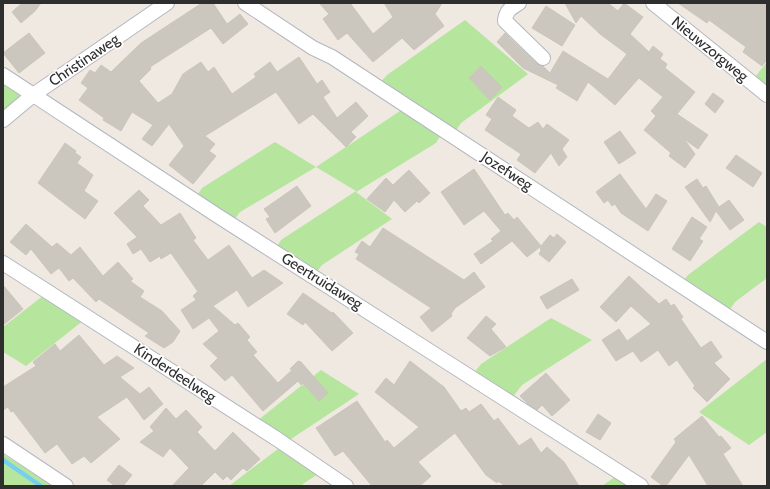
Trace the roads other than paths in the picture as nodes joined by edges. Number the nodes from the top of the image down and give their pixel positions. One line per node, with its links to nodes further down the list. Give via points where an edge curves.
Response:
1 (167, 3): 7 (street, Christinaweg)
2 (246, 3): 11 (street, Jozefweg)
3 (519, 3): 5 (street, via 508,9 505,21)
4 (653, 3): 8 (street, Nieuwzorgweg)
5 (543, 58)
6 (3, 75): 7 (street, Geertruidaweg)
7 (33, 95): 9 (street, Christinaweg); 15 (street, Geertruidaweg)
8 (767, 95)
9 (3, 120)
10 (3, 263): 14 (street, Kinderdeelweg)
11 (767, 342)
12 (3, 444): 13 (street)
13 (66, 486)
14 (346, 486)
15 (641, 486)

